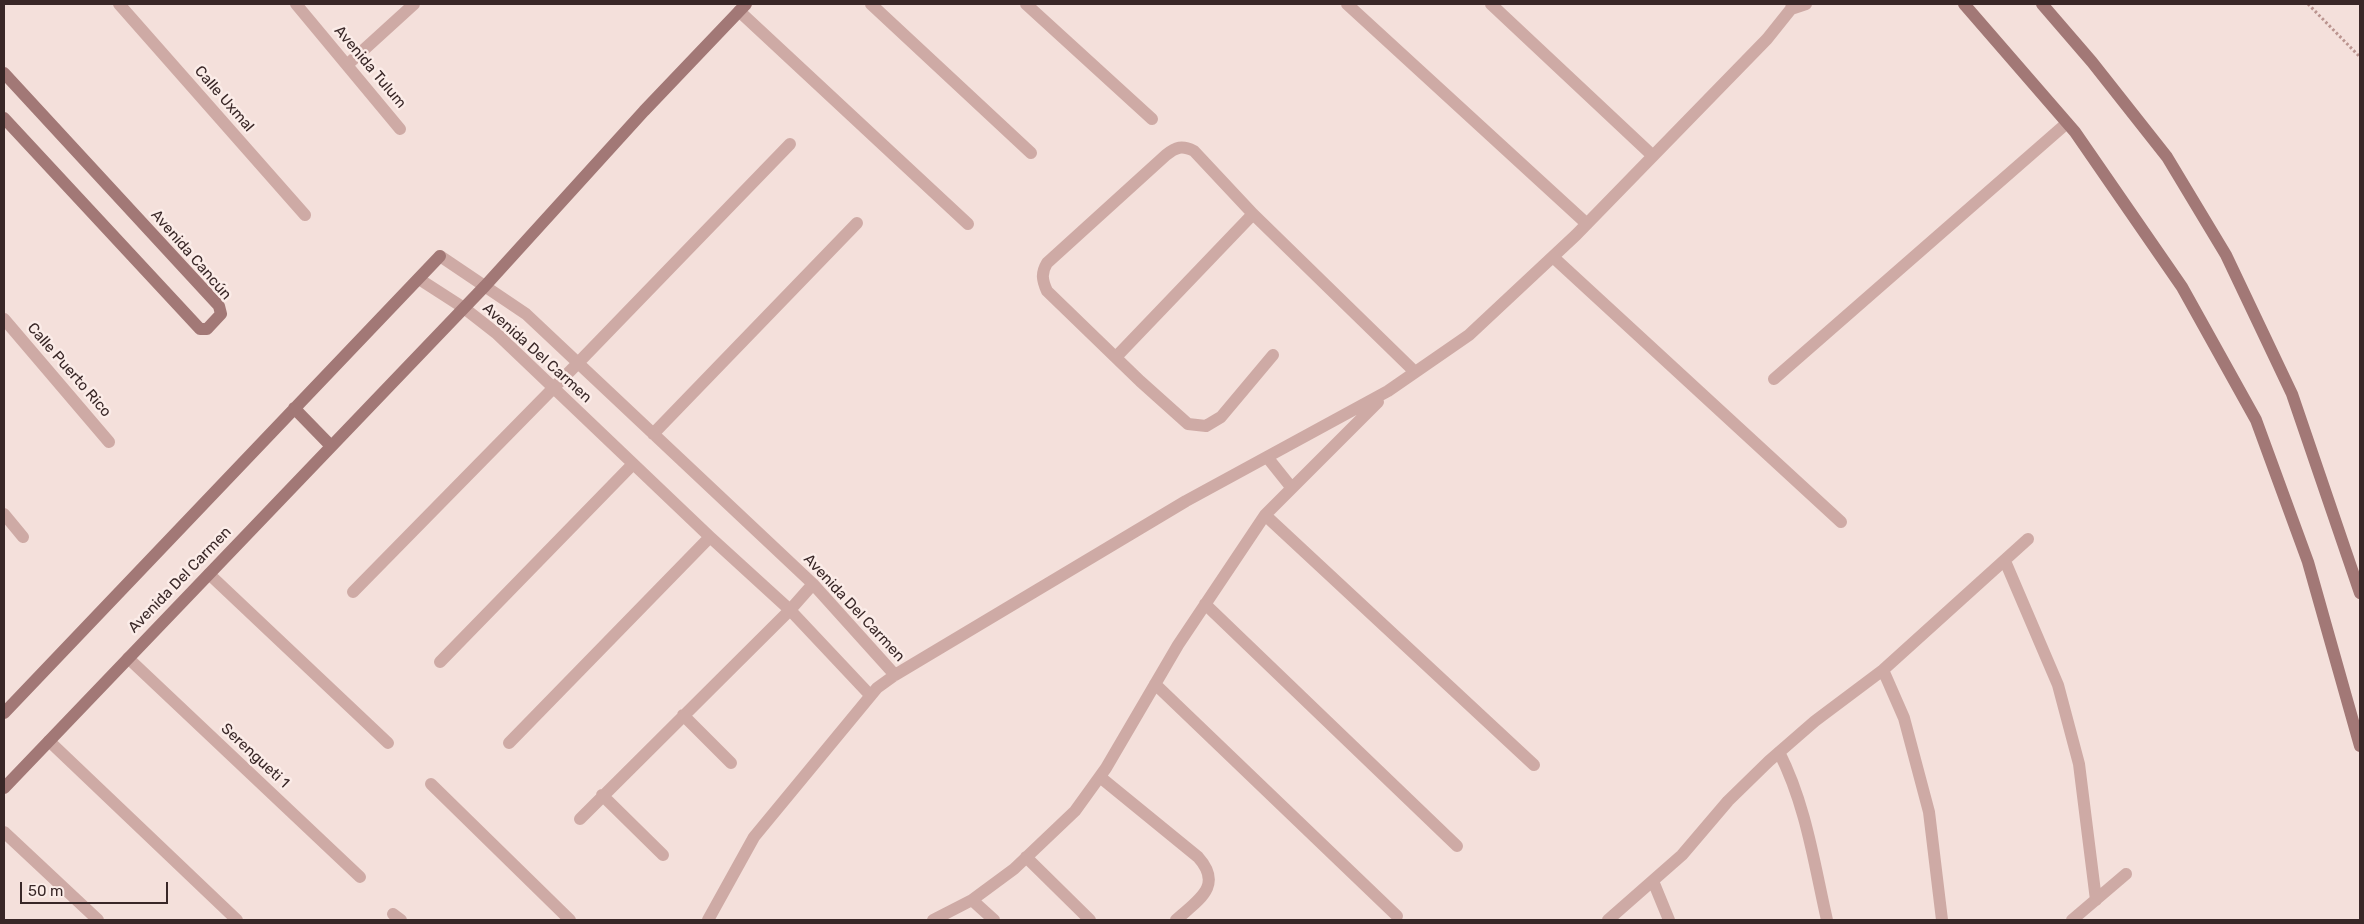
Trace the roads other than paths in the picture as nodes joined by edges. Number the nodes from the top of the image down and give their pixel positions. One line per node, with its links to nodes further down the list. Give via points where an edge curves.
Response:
1 (118, 4): 23 (street, Calle Uxmal)
2 (296, 4): 13 (street, Avenida Tulum)
3 (414, 4): 13 (street)
4 (871, 4): 20 (street)
5 (1026, 4): 16 (street)
6 (1347, 4): 26 (street)
7 (1491, 4): 21 (street)
8 (1806, 4): 11 (street)
9 (1964, 4): 17 (main road)
10 (2042, 4): 57 (main road, via 2167,157 2226,255 2292,394)
11 (1791, 6): 21 (street, via 1767,39)
12 (743, 7): 25 (street); 30 (main road, Avenida Del Carmen)
13 (347, 65): 18 (street, Avenida Tulum)
14 (4, 74): 15 (main road, Avenida Cancún, via 219,306 221,314 207,329 200,329)
15 (4, 118)
16 (1152, 119)
17 (2067, 123): 37 (street); 71 (main road, via 2182,287 2256,420 2308,562)
18 (400, 129)
19 (790, 144): 35 (street)
20 (1031, 154)
21 (1653, 156): 26 (street)
22 (1253, 214): 34 (street); 34 (street, via 1194,151 1180,147 1166,155 1047,262 1042,275 1047,291); 36 (street)
23 (305, 215)
24 (857, 223): 41 (street)
25 (968, 224)
26 (1587, 224): 28 (street)
27 (440, 256): 29 (main road, Avenida Del Carmen); 30 (street, Avenida Del Carmen)
28 (1553, 257): 36 (street, via 1468,335); 49 (street)
29 (419, 279): 31 (street, Avenida Del Carmen); 40 (main road, Avenida Del Carmen)
30 (484, 286): 31 (main road, Avenida Del Carmen); 35 (street, Avenida Del Carmen, via 526,314)
31 (464, 308): 38 (street, Avenida Del Carmen, via 496,333); 43 (main road, Avenida Del Carmen)
32 (4, 318): 42 (street, Calle Puerto Rico)
33 (1273, 355): 34 (street, via 1220,417 1206,426 1188,424)
34 (1116, 357)
35 (578, 363): 38 (street); 41 (street, Avenida Del Carmen)
36 (1415, 372): 39 (street)
37 (1774, 379)
38 (554, 388): 45 (street, Avenida Del Carmen); 56 (street)
39 (1388, 391): 44 (street); 46 (street)
40 (294, 408): 43 (main road); 66 (main road, Avenida Del Carmen)
41 (653, 434): 55 (street, Avenida Del Carmen)
42 (109, 442)
43 (332, 446): 54 (main road, Avenida Del Carmen)
44 (1267, 457): 46 (street); 63 (street, via 1186,501)
45 (633, 464): 51 (street, Avenida Del Carmen); 61 (street)
46 (1291, 487): 48 (street)
47 (4, 514): 50 (street)
48 (1264, 515): 58 (street); 74 (street)
49 (1841, 522)
50 (23, 537)
51 (710, 537): 59 (street, Avenida Del Carmen); 70 (street)
52 (2028, 539): 53 (street)
53 (2005, 561): 62 (street); 88 (street, via 2060,694 2079,764)
54 (209, 574): 60 (main road, Avenida Del Carmen); 69 (street)
55 (812, 584): 59 (street); 63 (street, Avenida Del Carmen)
56 (353, 592)
57 (2360, 593)
58 (1205, 604): 64 (street); 81 (street)
59 (790, 610): 65 (street, Avenida Del Carmen); 67 (street)
60 (128, 658): 68 (main road, Avenida Del Carmen); 85 (street, Serengueti 1)
61 (440, 662)
62 (1883, 670): 72 (street, via 1815,720); 102 (street, via 1904,718 1929,812)
63 (895, 675): 65 (street, Avenida Del Carmen)
64 (1155, 684): 75 (street); 90 (street)
65 (870, 694): 94 (street, via 754,838)
66 (4, 713)
67 (683, 715): 73 (street); 78 (street)
68 (49, 741): 77 (main road, Avenida Del Carmen); 92 (street)
69 (388, 743)
70 (509, 743)
71 (2360, 746)
72 (1779, 752): 86 (street, via 1728,801 1682,855); 101 (street, via 1794,780)
73 (731, 763)
74 (1534, 765)
75 (1100, 777): 83 (street, via 1075,811); 98 (street, via 1208,868 1210,878 1204,894)
76 (431, 784): 93 (street)
77 (4, 788)
78 (602, 795): 79 (street); 82 (street)
79 (580, 819)
80 (4, 832): 91 (street)
81 (1457, 846)
82 (663, 855)
83 (1026, 858): 87 (street); 97 (street)
84 (2126, 874): 88 (street)
85 (360, 877)
86 (1653, 881): 99 (street); 100 (street)
87 (972, 900): 89 (street); 96 (street)
88 (2096, 900): 103 (street)
89 (952, 916): 95 (street)
90 (1397, 916)
91 (98, 920)
92 (237, 920)
93 (570, 920)
94 (708, 920)
95 (933, 920)
96 (994, 920)
97 (1090, 920)
98 (1176, 920)
99 (1608, 920)
100 (1669, 920)
101 (1827, 920)
102 (1942, 920)
103 (2072, 920)

